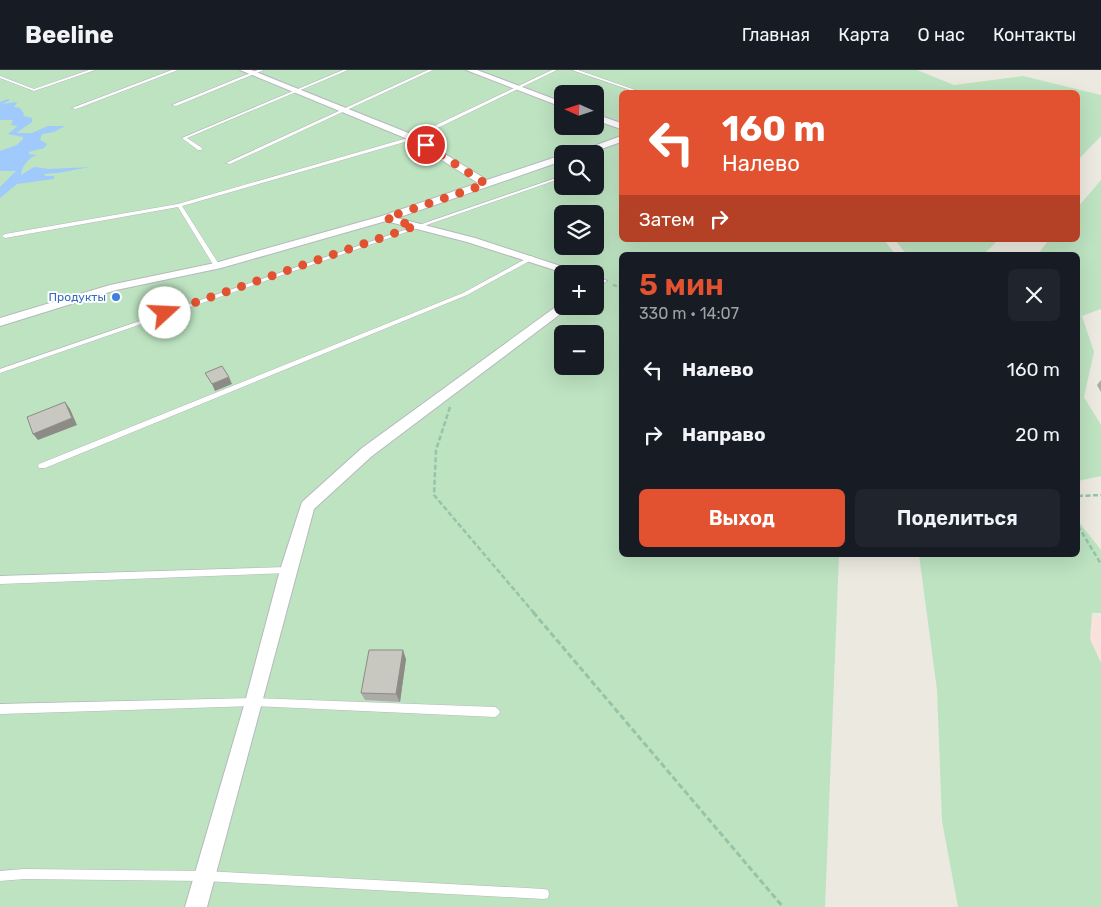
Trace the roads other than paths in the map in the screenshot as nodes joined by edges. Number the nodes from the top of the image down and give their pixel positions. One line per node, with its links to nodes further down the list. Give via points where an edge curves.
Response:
1 (93, 70): 10 (lane, via 34,90)
2 (176, 70): 16 (lane)
3 (244, 70): 9 (street)
4 (346, 70): 13 (lane)
5 (431, 70): 17 (lane)
6 (470, 70): 11 (street)
7 (555, 70): 11 (lane)
8 (574, 70): 12 (lane)
9 (258, 72): 13 (street); 15 (lane)
10 (0, 76)
11 (517, 88): 14 (street); 20 (lane)
12 (633, 90)
13 (296, 92): 17 (street); 23 (lane, via 184,138)
14 (554, 102)
15 (174, 104)
16 (74, 108)
17 (342, 110): 20 (street); 25 (lane)
18 (604, 120): 19 (street)
19 (619, 125)
20 (413, 138): 27 (street); 28 (lane)
21 (619, 140): 22 (street)
22 (603, 145)
23 (200, 149)
24 (554, 161): 27 (street)
25 (228, 163)
26 (554, 180): 30 (lane)
27 (486, 184): 29 (street)
28 (178, 205): 31 (lane); 33 (lane)
29 (386, 218): 30 (street); 33 (street)
30 (415, 226): 32 (street); 37 (lane)
31 (5, 236)
32 (531, 258): 34 (street); 38 (lane, via 465,294)
33 (217, 266): 36 (street, via 114,287)
34 (554, 266)
35 (554, 314): 39 (street, via 367,452 307,506)
36 (0, 322)
37 (0, 371)
38 (42, 466)
39 (288, 570): 40 (lane); 41 (street)
40 (0, 580)
41 (254, 702): 42 (lane); 43 (lane); 45 (street)
42 (0, 709)
43 (495, 712)
44 (0, 876): 45 (lane)
45 (205, 876): 46 (lane); 47 (street)
46 (544, 894)
47 (196, 907)

